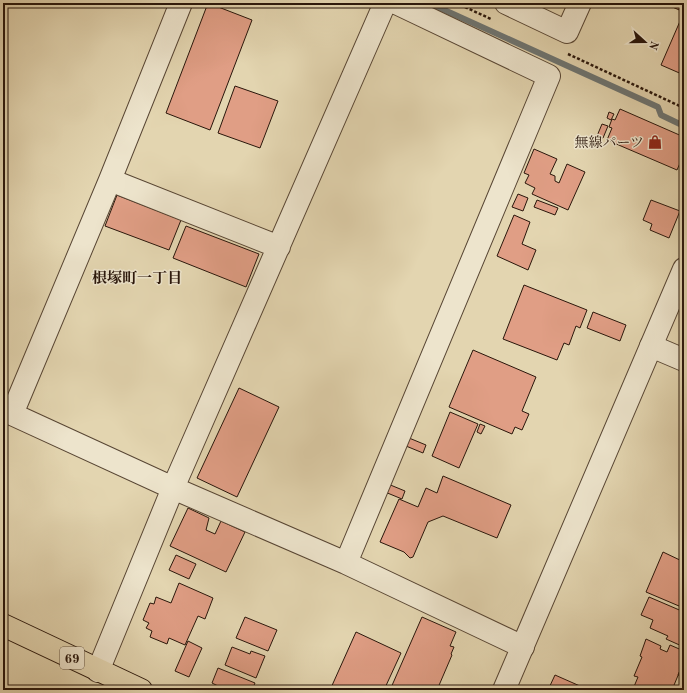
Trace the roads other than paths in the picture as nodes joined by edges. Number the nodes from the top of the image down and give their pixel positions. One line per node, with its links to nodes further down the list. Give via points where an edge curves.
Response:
1 (181, 3): 6 (street)
2 (385, 3): 7 (street)
3 (396, 3): 13 (street, via 549,76)
4 (506, 3): 5 (street, via 567,32)
5 (580, 3)
6 (110, 180): 7 (street); 11 (street)
7 (279, 247): 12 (street)
8 (684, 269): 9 (street)
9 (651, 346): 10 (street); 15 (street)
10 (684, 360)
11 (7, 412): 12 (street)
12 (173, 488): 13 (street); 16 (street)
13 (346, 563): 15 (street)
14 (3, 625): 16 (main road, 69)
15 (523, 646): 18 (street)
16 (98, 671): 17 (main road, 69)
17 (141, 690)
18 (504, 690)

